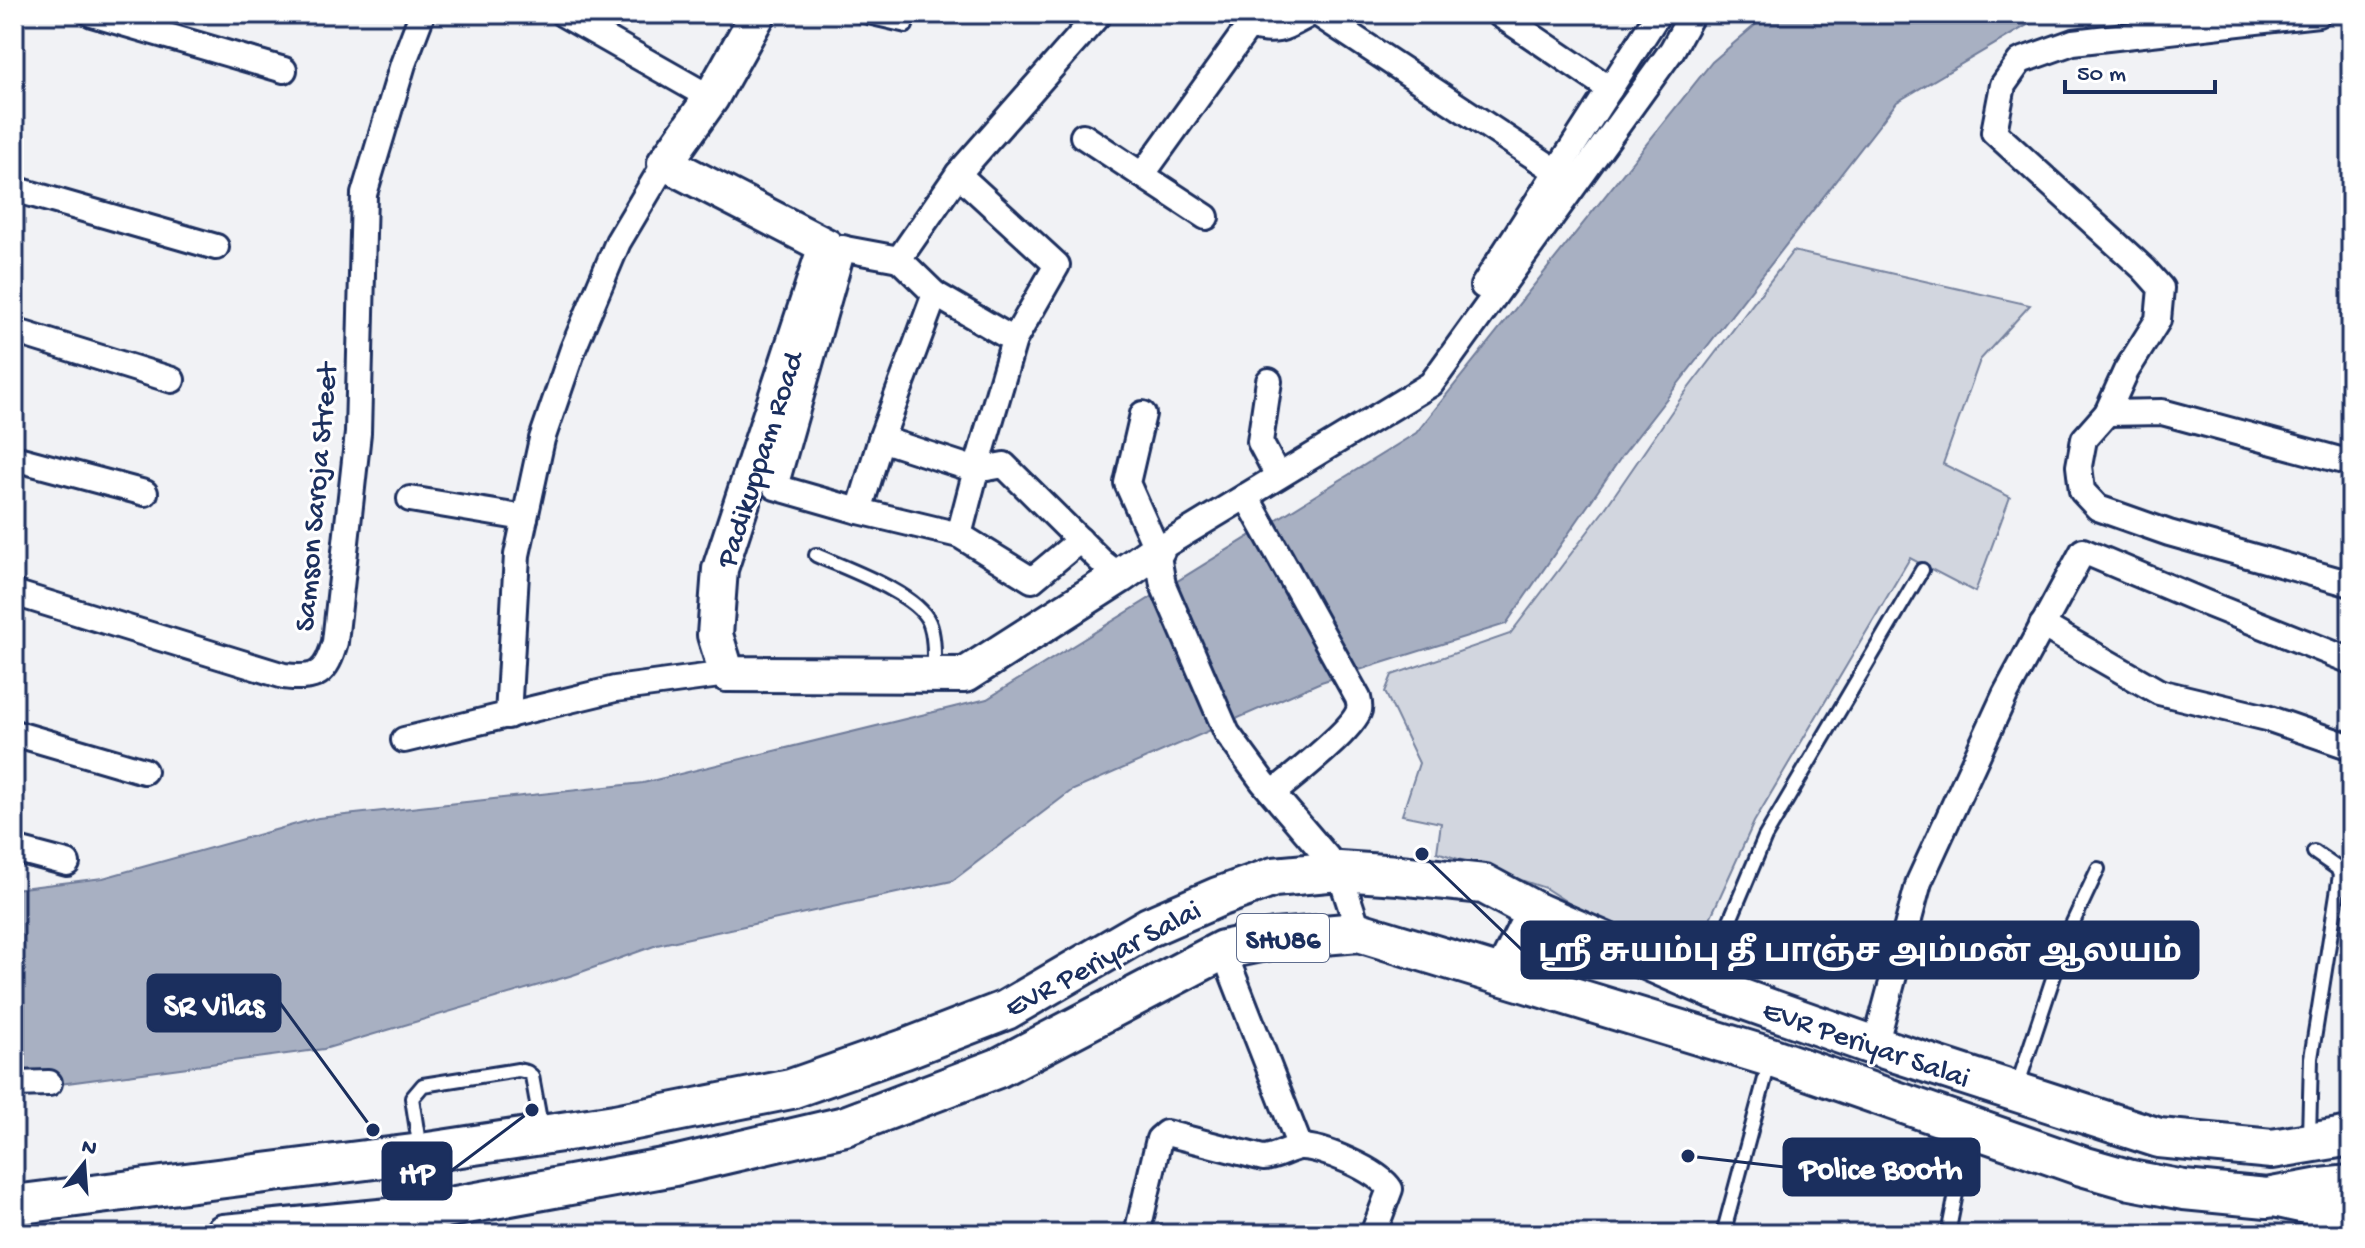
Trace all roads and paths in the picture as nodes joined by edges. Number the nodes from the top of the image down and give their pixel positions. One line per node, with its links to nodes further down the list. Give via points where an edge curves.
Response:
1 (92, 14): 14 (street)
2 (422, 14): 52 (street, Samson Saroja Street, via 364,194 358,433 335,642 324,669 304,678 284,676)
3 (563, 14): 16 (street)
4 (758, 14): 16 (street)
5 (1099, 14): 20 (street)
6 (1310, 14): 21 (street, via 1274,31 1249,26)
7 (1318, 14): 19 (street)
8 (1499, 14): 15 (street)
9 (1658, 14): 15 (street)
10 (1692, 14): 32 (street, via 1672,50)
11 (2318, 14): 33 (street, via 2073,42 2020,61 2003,85 1994,132 2161,288 2158,320)
12 (859, 15): 13 (lane)
13 (906, 26)
14 (284, 70)
15 (1610, 89): 19 (street)
16 (711, 98): 18 (street)
17 (1083, 136): 21 (street)
18 (665, 163): 25 (street); 44 (street, via 618,242 573,349 542,439)
19 (1556, 171): 32 (street, via 1480,292)
20 (958, 174): 26 (street); 29 (street, via 1057,265)
21 (1142, 175): 23 (street)
22 (14, 189): 24 (street)
23 (1206, 217)
24 (216, 247)
25 (835, 247): 26 (street); 43 (street, via 775,487); 55 (street, Padikuppam Road, via 720,569 715,635)
26 (899, 259): 27 (street)
27 (935, 294): 29 (street); 35 (street)
28 (14, 331): 30 (street)
29 (1014, 340): 38 (street)
30 (172, 380)
31 (1269, 381): 39 (street, via 1260,442)
32 (1431, 384): 39 (street)
33 (2107, 413): 37 (street, via 2162,412); 51 (street, via 2084,439 2079,466 2082,491 2098,508)
34 (1143, 414): 47 (street, via 1127,483)
35 (881, 439): 38 (street); 43 (street)
36 (14, 458): 40 (street)
37 (2351, 463)
38 (976, 470): 45 (street); 46 (street, via 1004,465)
39 (1278, 476): 41 (street)
40 (145, 493)
41 (1246, 496): 47 (street); 62 (street, via 1358,698 1355,717)
42 (410, 499): 44 (street)
43 (859, 511): 45 (street)
44 (525, 518): 57 (street, via 517,555)
45 (959, 535): 46 (street, via 1032,580)
46 (1080, 540): 50 (street)
47 (1157, 550): 50 (street); 62 (street, via 1163,585 1227,733)
48 (816, 555): 56 (lane, via 905,595 928,619)
49 (1922, 570): 72 (lane, via 1765,837)
50 (1120, 576): 56 (street, via 965,675)
51 (2351, 584)
52 (14, 593)
53 (2042, 625): 54 (street, via 2083,551); 60 (street, via 2159,692 2267,718); 73 (street, via 1919,882)
54 (2351, 661)
55 (727, 674): 56 (street); 57 (street, via 615,689)
56 (934, 675)
57 (508, 716): 59 (street)
58 (14, 733): 61 (street)
59 (404, 740)
60 (2351, 747)
61 (144, 771)
62 (1273, 793): 67 (street)
63 (14, 849): 65 (street)
64 (2314, 852): 81 (lane, via 2340,875 2311,1058)
65 (67, 863)
66 (2098, 869): 77 (lane, via 2068,933)
67 (1339, 871): 68 (main road, EVR Periyar Salai / SHU86, via 1484,884); 69 (street); 79 (main road, EVR Periyar Salai / SHU86, via 1274,877 1218,897 1149,927 1006,1010 791,1089)
68 (1536, 912): 71 (main road); 72 (main road, EVR Periyar Salai / SHU86)
69 (1359, 932): 70 (main road, EVR Periyar Salai / SHU86, via 1275,939); 71 (main road, EVR Periyar Salai / SHU86)
70 (1223, 950): 82 (street); 88 (main road, EVR Periyar Salai / SHU86, via 998,1068 845,1126)
71 (1504, 975): 74 (main road, EVR Periyar Salai / SHU86)
72 (1703, 985): 73 (main road, EVR Periyar Salai / SHU86)
73 (1875, 1046): 77 (main road, EVR Periyar Salai / SHU86)
74 (1770, 1057): 78 (main road, EVR Periyar Salai / SHU86); 93 (lane)
75 (49, 1083): 76 (street)
76 (14, 1084)
77 (2015, 1092): 81 (main road, EVR Periyar Salai / SHU86, via 2159,1138 2272,1149)
78 (1969, 1126): 85 (main road, EVR Periyar Salai / SHU86, via 2131,1180); 94 (lane)
79 (543, 1135): 83 (main road, EVR Periyar Salai / SHU86); 83 (lane, via 532,1076 518,1070 423,1085 415,1091)
80 (2351, 1136): 81 (main road, EVR Periyar Salai / SHU86)
81 (2309, 1143)
82 (1300, 1147): 91 (street, via 1263,1158 1162,1135); 92 (street, via 1348,1160 1388,1186)
83 (421, 1153): 86 (main road, EVR Periyar Salai / SHU86)
84 (2351, 1185): 85 (main road, EVR Periyar Salai / SHU86)
85 (2267, 1198): 87 (street)
86 (14, 1205)
87 (2351, 1216)
88 (390, 1226): 89 (main road, EVR Periyar Salai / SHU86)
89 (330, 1229): 90 (main road, EVR Periyar Salai / SHU86)
90 (246, 1233)
91 (1137, 1234)
92 (1373, 1234)
93 (1723, 1234)
94 (1948, 1234)

